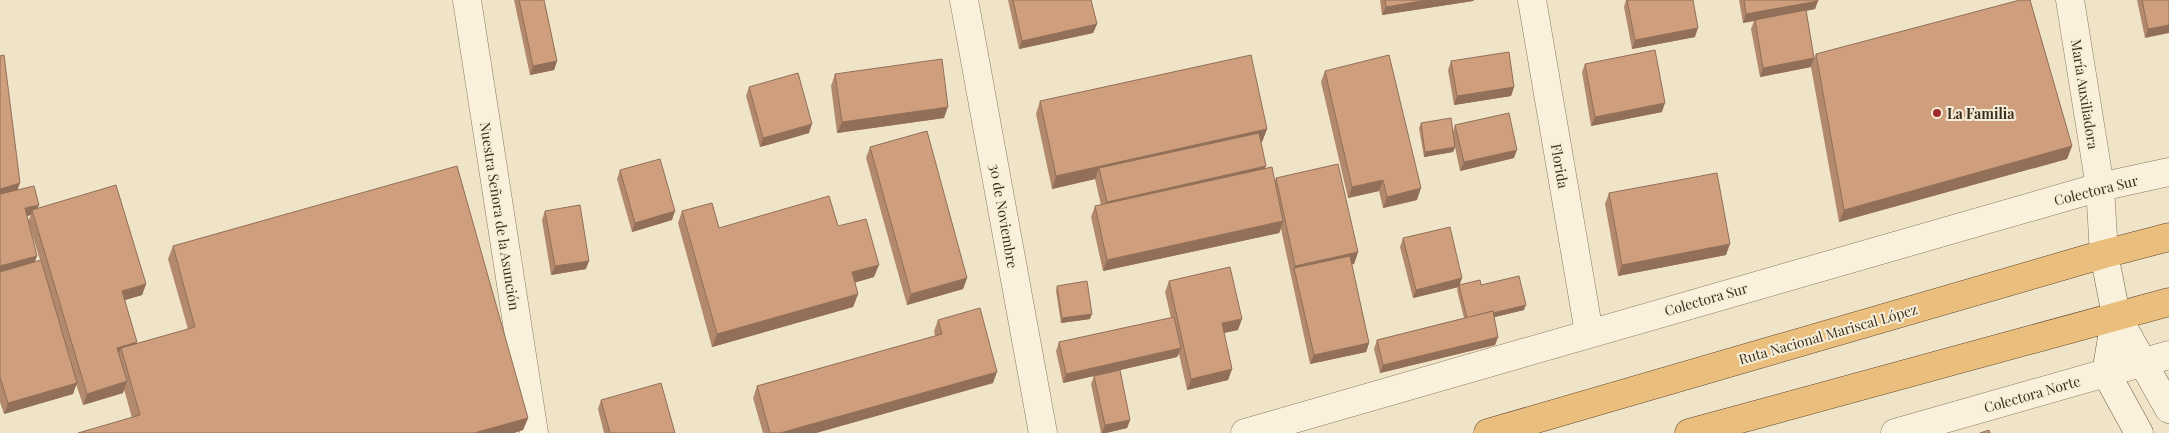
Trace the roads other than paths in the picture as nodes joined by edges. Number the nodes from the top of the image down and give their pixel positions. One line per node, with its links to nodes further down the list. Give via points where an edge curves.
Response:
1 (466, 0): 16 (street, Nuestra Señora de la Asunción)
2 (964, 0): 17 (street, 30 de Noviembre)
3 (1532, 0): 11 (street, Florida)
4 (2070, 0): 6 (street, María Auxiliadora)
5 (2169, 172): 6 (street, Colectora Sur)
6 (2100, 187): 8 (street, María Auxiliadora); 11 (street, Colectora Sur)
7 (2169, 237): 8 (highway, Ruta Nacional Mariscal López)
8 (2104, 254): 10 (street, María Auxiliadora); 19 (highway, Ruta Nacional Mariscal López)
9 (2169, 302): 10 (highway)
10 (2116, 315): 13 (street); 14 (street); 20 (highway)
11 (1589, 333): 18 (street, Colectora Sur)
12 (2169, 355): 13 (street, Colectora Norte)
13 (2142, 362): 14 (street, Colectora Norte); 15 (street)
14 (2106, 373): 21 (street, Colectora Norte); 22 (street)
15 (2169, 409)
16 (534, 433)
17 (1043, 433)
18 (1245, 433)
19 (1488, 433)
20 (1689, 433)
21 (1895, 433)
22 (2139, 433)

